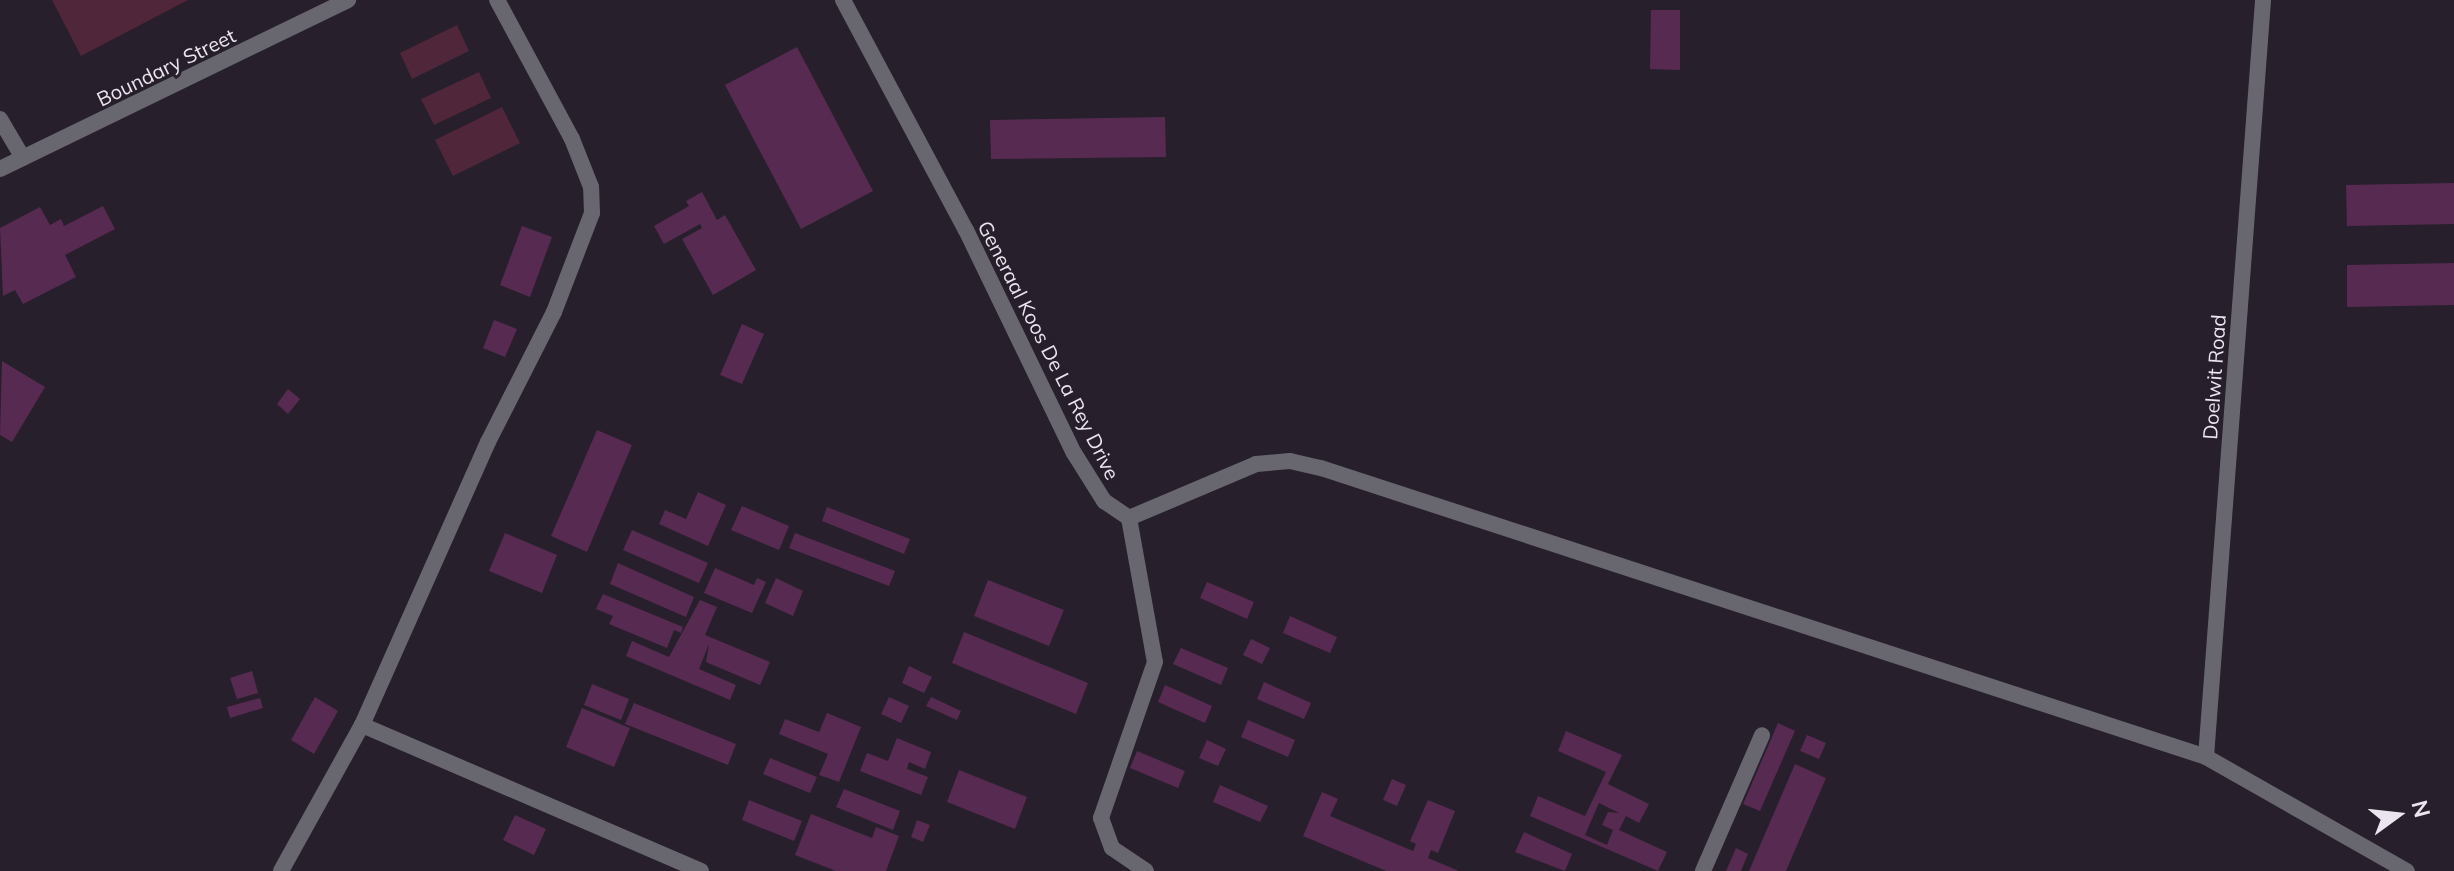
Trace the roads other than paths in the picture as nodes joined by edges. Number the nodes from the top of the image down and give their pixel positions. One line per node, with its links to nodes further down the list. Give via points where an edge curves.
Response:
1 (348, 0): 6 (street, Boundary Street)
2 (497, 0): 9 (street, via 572,139 591,187 592,213 554,312 488,442)
3 (843, 0): 8 (street, Generaal Koos De La Rey Drive, via 966,230 1074,453 1104,501)
4 (2263, 0): 11 (street, Doelwit Road)
5 (0, 119): 6 (street)
6 (23, 158): 7 (street, Boundary Street)
7 (0, 169)
8 (1129, 518): 11 (street, via 1256,464 1290,461); 14 (street, via 1155,662 1101,818 1112,848)
9 (362, 725): 12 (street); 13 (street)
10 (1762, 735): 15 (street)
11 (2206, 757): 16 (street)
12 (281, 871)
13 (701, 871)
14 (1146, 871)
15 (1703, 871)
16 (2407, 871)

